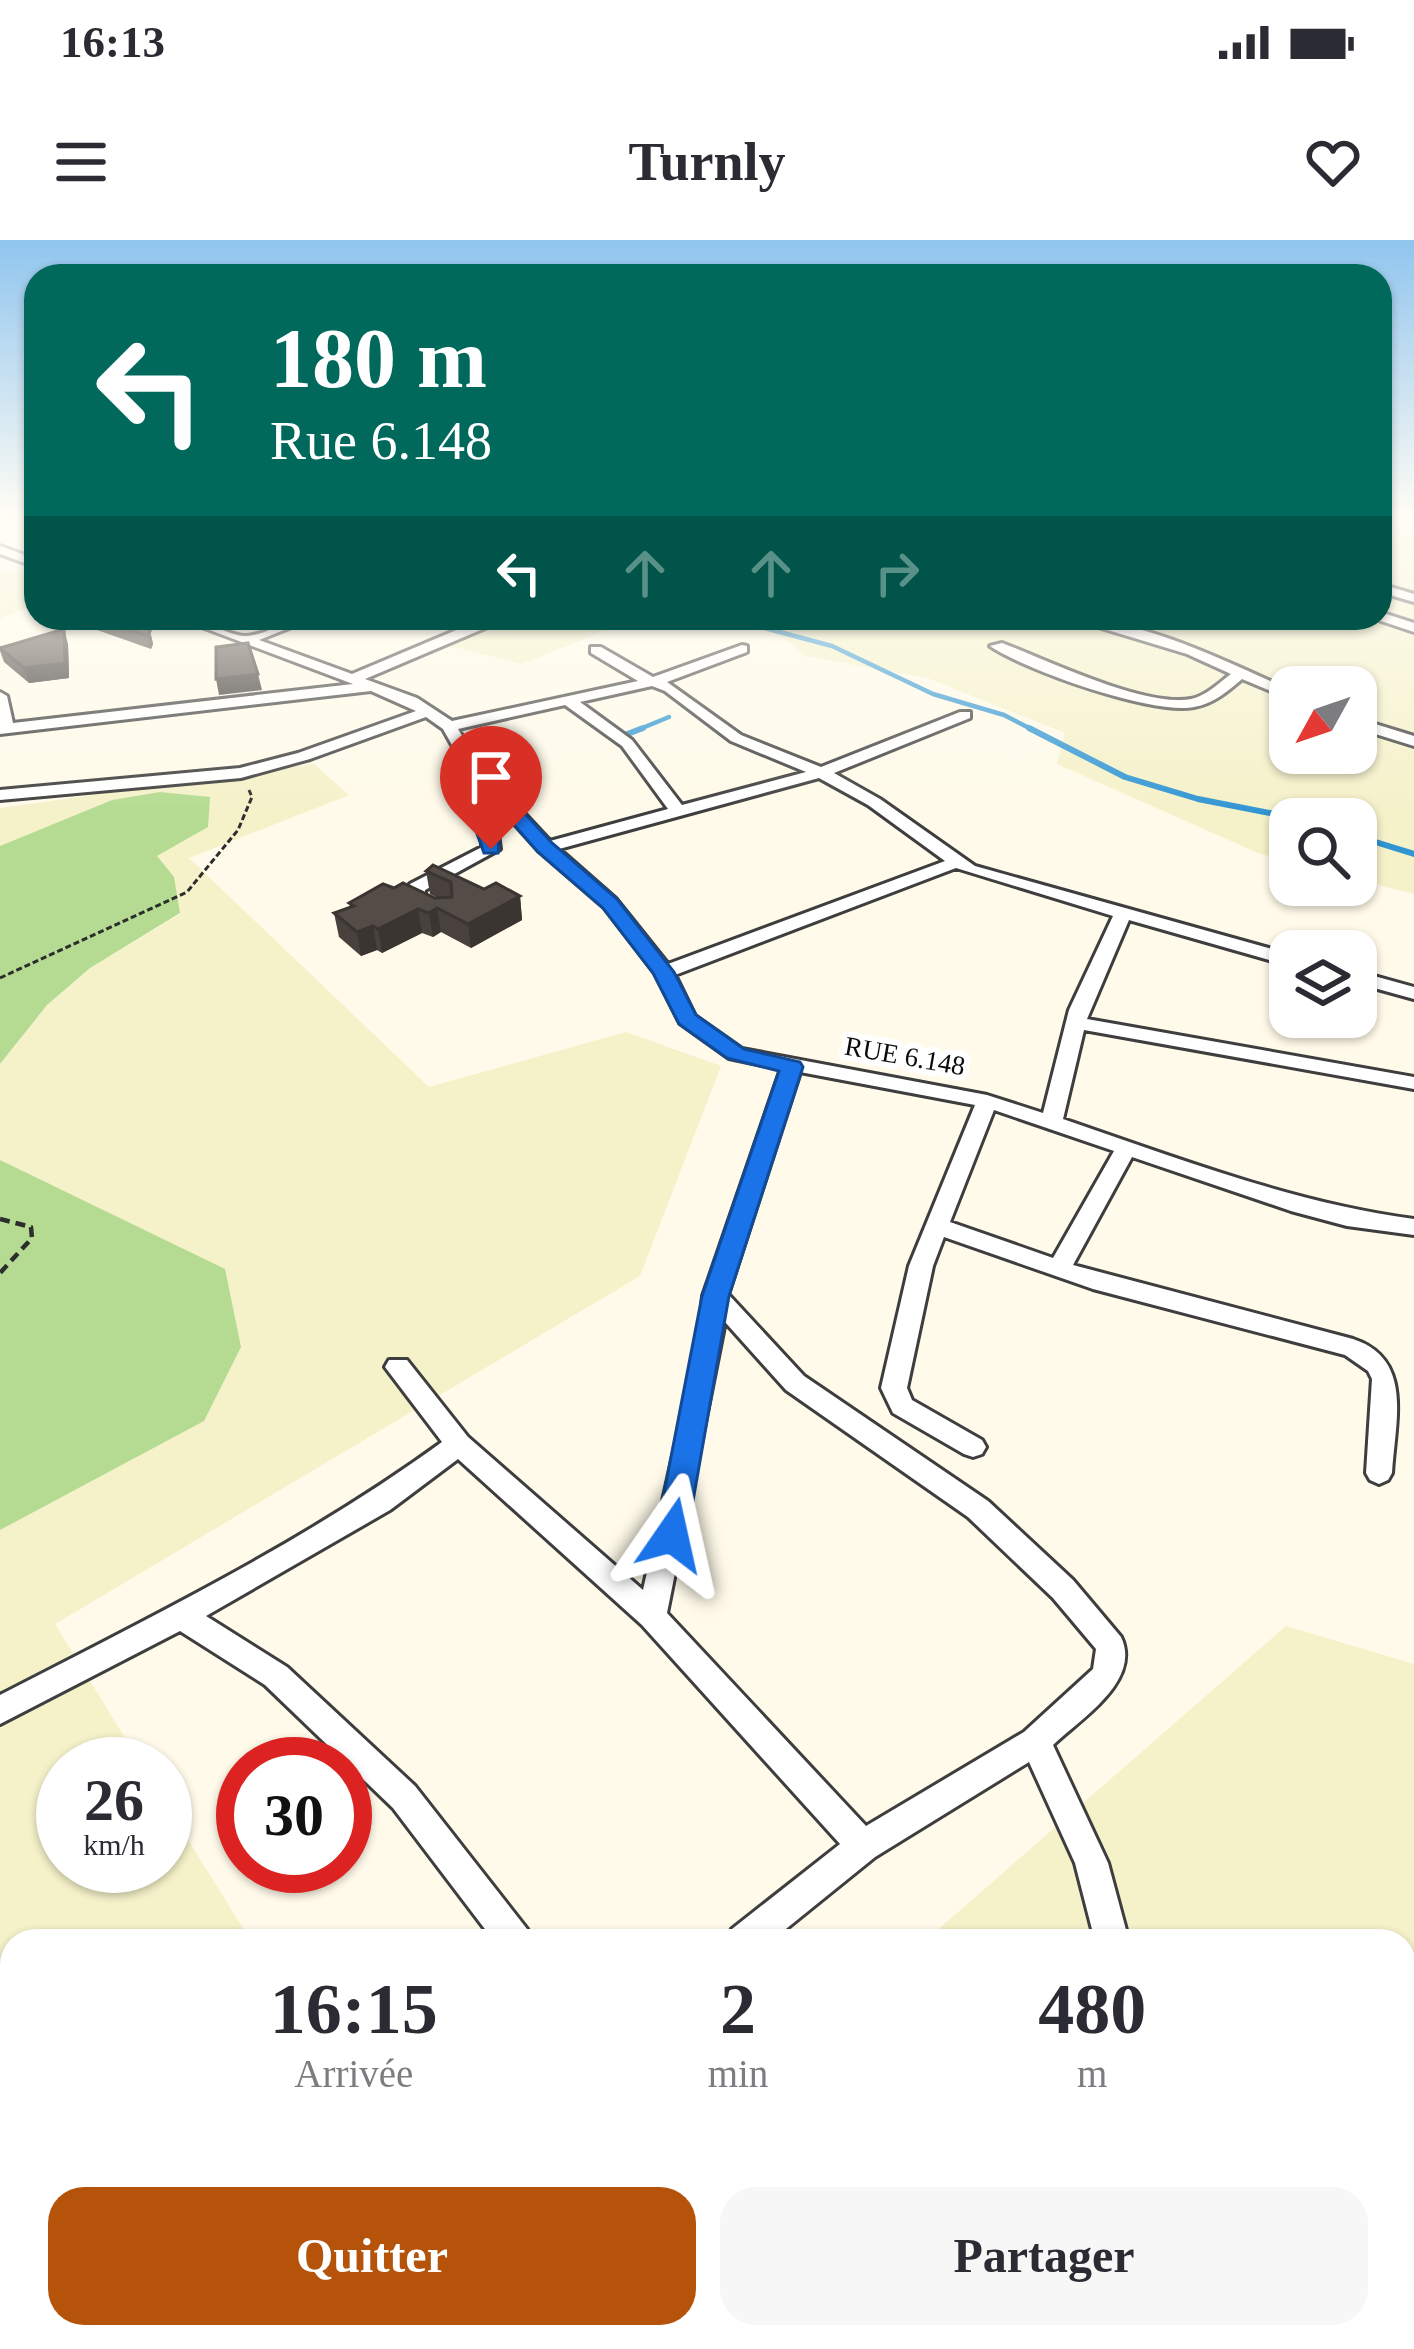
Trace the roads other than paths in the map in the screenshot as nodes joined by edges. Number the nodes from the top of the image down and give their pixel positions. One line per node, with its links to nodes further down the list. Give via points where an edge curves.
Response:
1 (215, 630): 5 (street, RUE 6.148)
2 (274, 630): 5 (street)
3 (468, 630): 10 (street)
4 (1124, 630): 9 (street)
5 (244, 641): 10 (street, RUE 6.148)
6 (997, 646): 9 (street, via 1178,705 1198,702)
7 (742, 649): 11 (street)
8 (596, 650): 11 (street)
9 (1241, 673): 12 (street)
10 (351, 680): 13 (street, RUE 6.148)
11 (653, 682): 15 (street); 23 (street, via 736,738)
12 (1269, 686)
13 (372, 687): 16 (street, RUE 6.148); 19 (street)
14 (0, 695): 19 (street)
15 (569, 701): 18 (street); 25 (street, via 627,743)
16 (429, 711): 18 (street, RUE 6.148); 24 (street, via 241,773)
17 (964, 715): 23 (street)
18 (449, 726): 22 (street, RUE 6.148)
19 (3, 728)
20 (1377, 730): 21 (street)
21 (1414, 741)
22 (473, 768): 26 (street, RUE 6.148); 28 (street, via 468,784 491,849 416,888 416,900)
23 (821, 773): 25 (street); 27 (street)
24 (0, 795)
25 (677, 809): 26 (street)
26 (545, 848): 31 (street, RUE 6.148, via 610,903)
27 (957, 862): 29 (street, via 993,880); 31 (street)
28 (446, 914)
29 (1122, 915): 30 (street); 34 (street)
30 (1269, 954)
31 (664, 972): 35 (street, RUE 6.148, via 679,1009 716,1043)
32 (1377, 983): 33 (street)
33 (1414, 993)
34 (1076, 1023): 36 (street); 38 (street)
35 (792, 1067): 37 (street, RUE 6.148); 43 (street)
36 (1414, 1083)
37 (987, 1101): 38 (street, RUE 6.148); 40 (street)
38 (1051, 1123): 39 (street, RUE 6.148)
39 (1126, 1148): 41 (street, RUE 6.148, via 1310,1208); 42 (street)
40 (939, 1226): 42 (street); 46 (street, via 921,1266 894,1388 902,1406)
41 (1414, 1227)
42 (1059, 1269): 47 (street, via 1365,1355 1384,1379)
43 (715, 1296): 49 (street); 51 (street, via 795,1383 978,1509 1111,1646 1107,1675)
44 (398, 1367): 45 (street)
45 (459, 1444): 48 (street, via 380,1502); 49 (street)
46 (973, 1447)
47 (1379, 1473)
48 (181, 1616): 50 (street); 53 (street, via 276,1676 404,1797)
49 (652, 1616): 52 (street)
50 (0, 1710)
51 (1035, 1742): 52 (street); 55 (street, via 1076,1816)
52 (863, 1846): 54 (street)
53 (506, 1929)
54 (759, 1929)
55 (1110, 1929)

